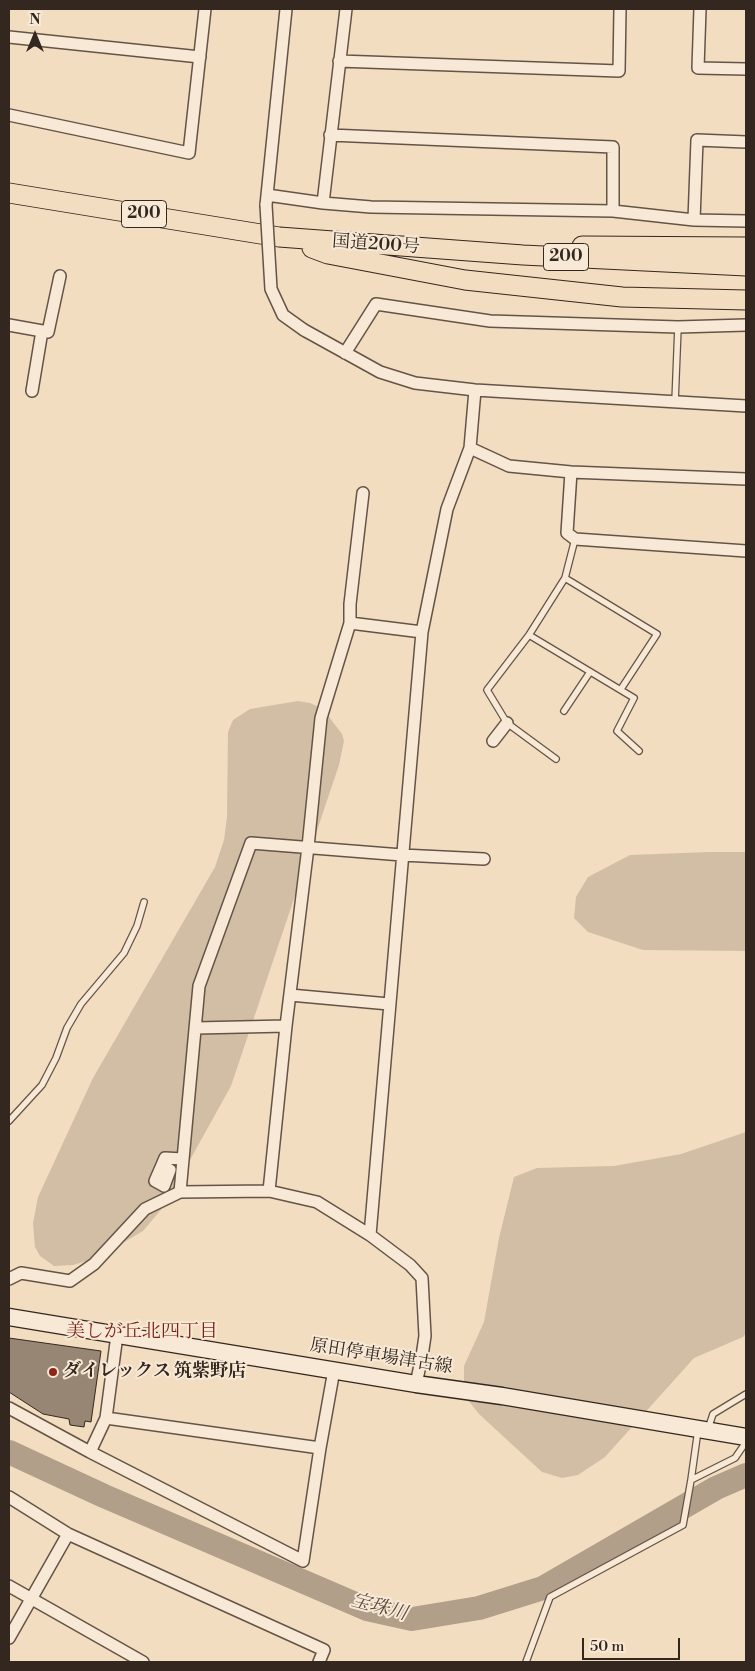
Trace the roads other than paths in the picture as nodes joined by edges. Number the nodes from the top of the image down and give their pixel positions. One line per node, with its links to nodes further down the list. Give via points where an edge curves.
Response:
1 (205, 9): 7 (street)
2 (286, 9): 14 (street)
3 (346, 9): 8 (street)
4 (620, 9): 8 (street, via 618,71)
5 (700, 9): 9 (street, via 698,68)
6 (9, 37): 7 (street)
7 (200, 57): 10 (street, via 189,153)
8 (339, 61): 11 (street)
9 (746, 69)
10 (9, 115)
11 (330, 135): 15 (street); 16 (street, via 613,147)
12 (746, 142): 17 (street, via 697,140)
13 (9, 193): 19 (highway, 国道200号 / 200)
14 (266, 200): 15 (street); 29 (street, bridge, via 271,289 283,315)
15 (323, 203): 16 (street, via 371,207)
16 (613, 211): 17 (street)
17 (694, 220): 18 (street)
18 (746, 221)
19 (279, 237): 20 (highway, 国道200号 / 200); 24 (highway, via 328,254 465,280 622,297)
20 (386, 246): 21 (highway); 22 (highway, 国道200号 / 200)
21 (746, 247)
22 (746, 266)
23 (60, 276): 28 (street, via 48,332)
24 (746, 300)
25 (9, 325): 28 (street)
26 (746, 325): 27 (street)
27 (678, 328): 29 (street, via 490,321 376,304); 32 (lane)
28 (42, 331): 31 (street)
29 (345, 353): 30 (street, via 380,372 415,383)
30 (475, 390): 32 (street); 34 (street)
31 (32, 391)
32 (675, 402): 33 (street)
33 (746, 406)
34 (470, 448): 35 (street, via 509,466); 42 (street, via 447,509)
35 (571, 472): 36 (street); 38 (street, via 567,533)
36 (746, 479)
37 (363, 493): 41 (street)
38 (576, 539): 39 (street); 40 (lane)
39 (746, 550)
40 (565, 578): 43 (lane); 45 (lane, via 657,634)
41 (350, 623): 42 (street); 51 (street, via 321,718)
42 (422, 632): 52 (street)
43 (529, 635): 44 (lane); 47 (lane, via 487,690)
44 (590, 672): 45 (lane); 46 (lane)
45 (621, 690): 49 (lane, via 634,698 616,731)
46 (564, 711)
47 (507, 723): 48 (street); 50 (lane)
48 (493, 742)
49 (639, 751)
50 (556, 759)
51 (308, 847): 52 (street); 55 (street); 58 (street, via 251,843 199,986)
52 (402, 855): 53 (street); 56 (street)
53 (484, 859)
54 (144, 902): 59 (lane, via 124,953 81,1004 42,1084)
55 (290, 995): 56 (street); 57 (street)
56 (389, 1004): 64 (street)
57 (286, 1026): 58 (street); 62 (street)
58 (196, 1028): 60 (street)
59 (9, 1121)
60 (183, 1159): 61 (street, via 166,1158); 63 (street)
61 (162, 1165)
62 (269, 1190): 63 (street); 64 (street, via 317,1202)
63 (180, 1192): 65 (street, via 145,1210 94,1264 70,1281 21,1273)
64 (370, 1235): 69 (street, via 422,1278 425,1336)
65 (9, 1279)
66 (9, 1317): 67 (main road, 原田停車場津古線)
67 (117, 1334): 68 (main road, 原田停車場津古線); 72 (street)
68 (334, 1370): 69 (main road, 原田停車場津古線); 76 (street)
69 (416, 1384): 73 (main road, 原田停車場津古線)
70 (746, 1394): 73 (lane, via 713,1414)
71 (9, 1408): 77 (street)
72 (106, 1418): 76 (street); 77 (street)
73 (703, 1430): 74 (main road, 原田停車場津古線); 78 (lane)
74 (746, 1437)
75 (746, 1442): 78 (lane, via 735,1458)
76 (320, 1448): 77 (street, via 303,1561)
77 (90, 1452)
78 (691, 1480): 86 (lane, via 683,1525 550,1597)
79 (9, 1496): 80 (street)
80 (68, 1534): 82 (street); 85 (street, via 324,1650)
81 (9, 1586): 82 (street)
82 (31, 1598): 83 (street); 84 (street)
83 (9, 1638)
84 (144, 1662)
85 (319, 1662)
86 (526, 1662)

